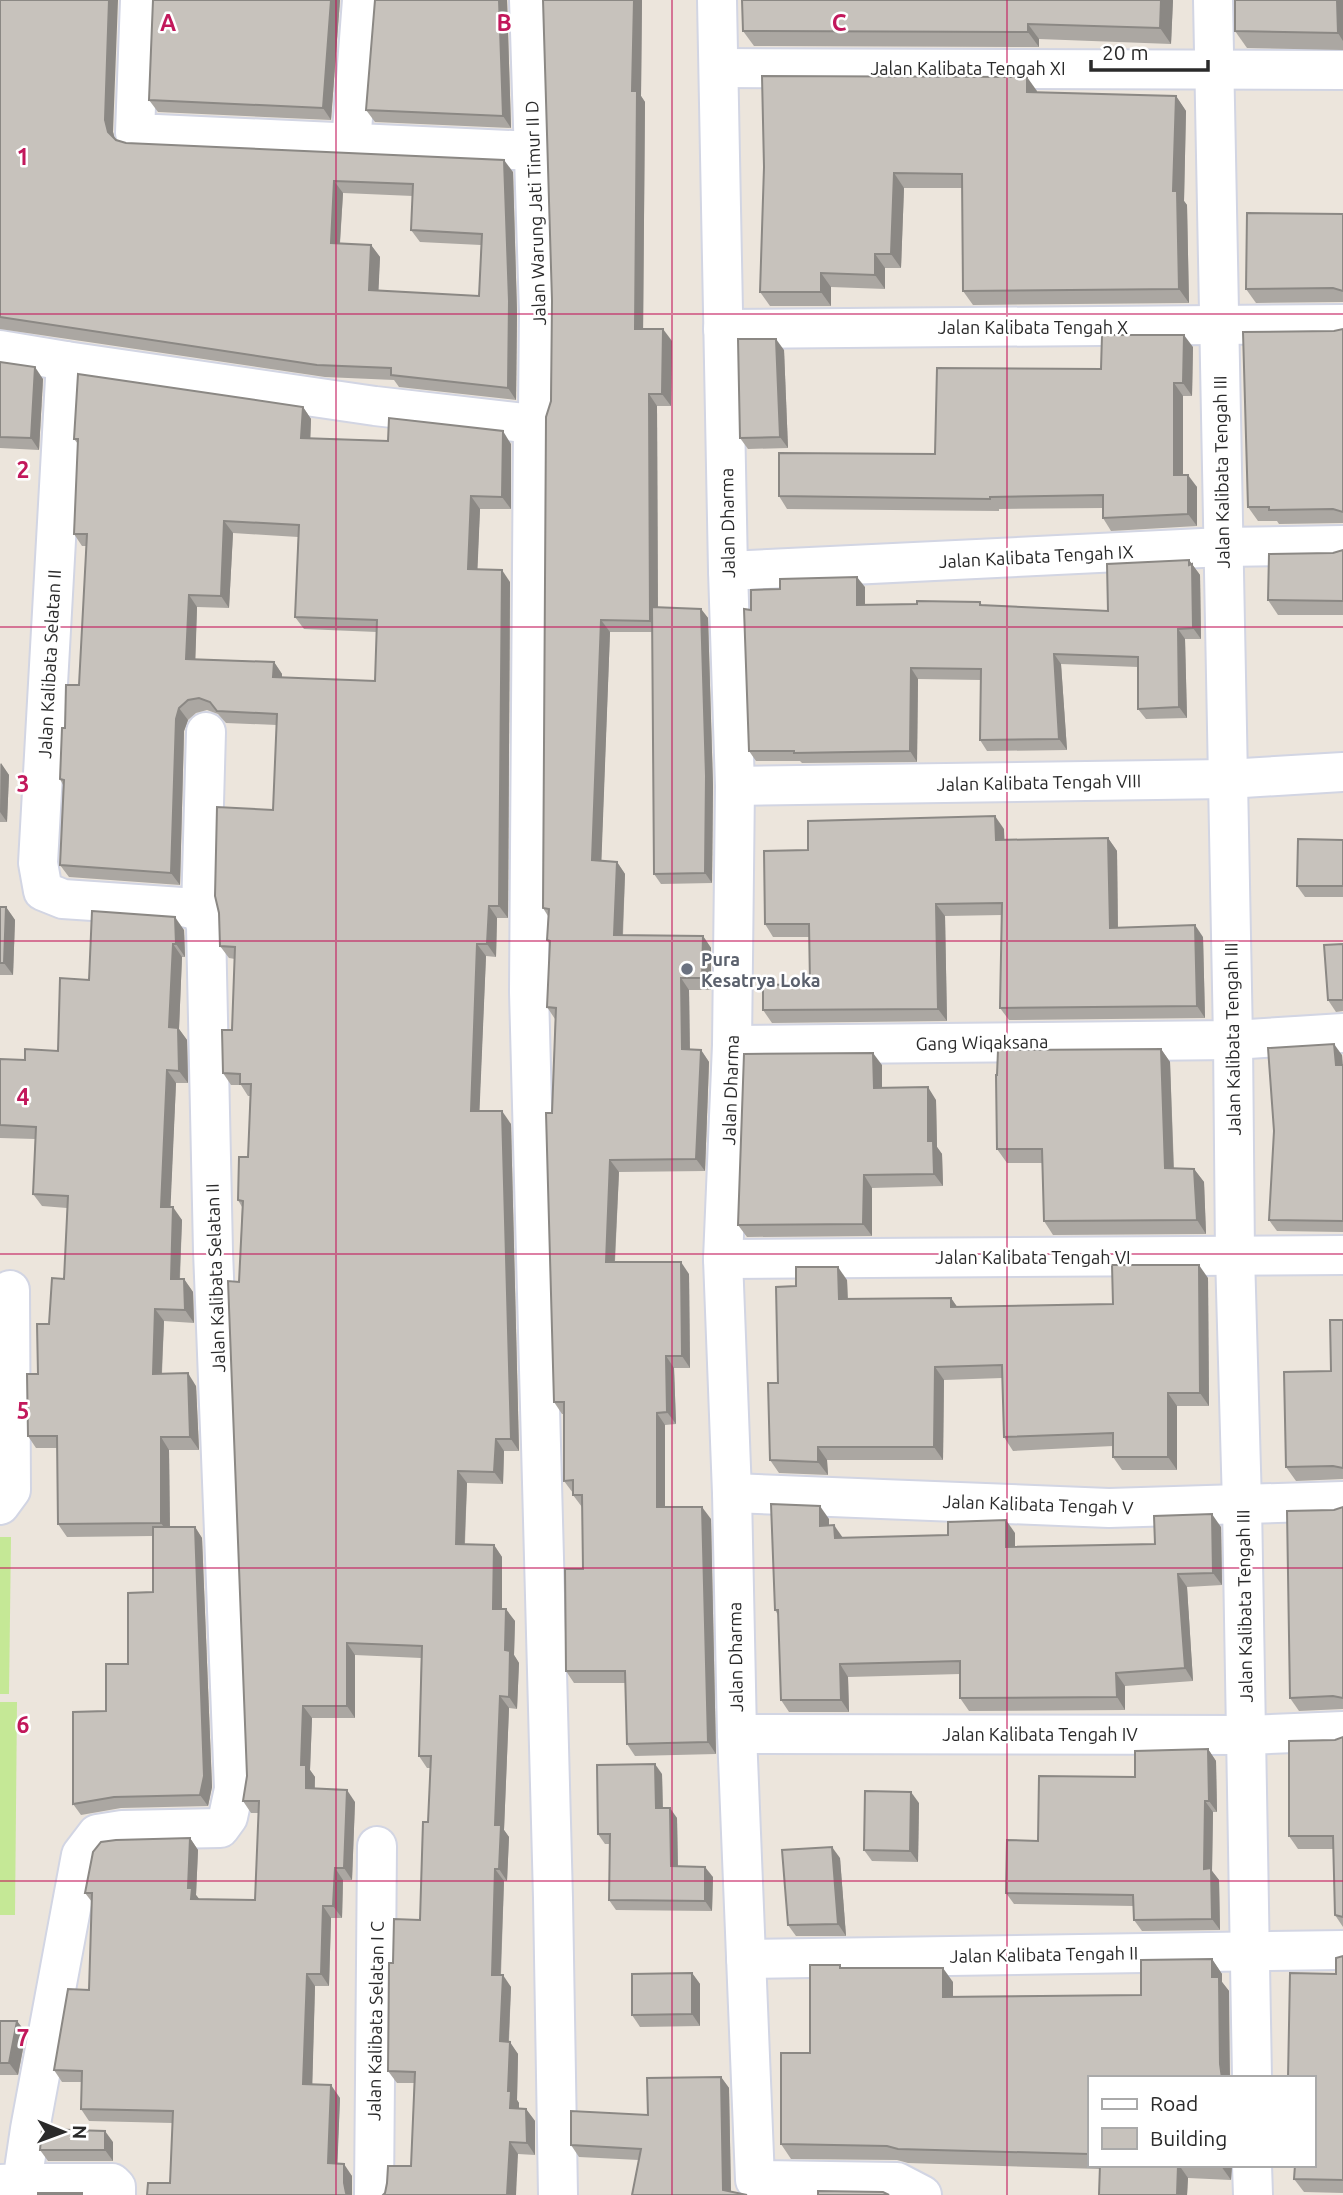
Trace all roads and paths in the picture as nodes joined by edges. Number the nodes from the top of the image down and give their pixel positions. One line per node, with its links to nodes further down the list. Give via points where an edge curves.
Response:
1 (140, 0): 9 (street, via 135,133)
2 (362, 0): 9 (street)
3 (529, 0): 10 (street, Jalan Warung Jati Timur II D)
4 (718, 0): 6 (street, Jalan Dharma)
5 (1213, 0): 7 (street, Jalan Kalibata Tengah III)
6 (719, 68): 7 (street, Jalan Kalibata Tengah XI); 13 (street, Jalan Dharma)
7 (1214, 69): 8 (street, Jalan Kalibata Tengah XI); 12 (street, Jalan Kalibata Tengah III)
8 (1343, 70)
9 (351, 144): 10 (street)
10 (534, 151): 16 (street, Jalan Warung Jati Timur II D, via 539,338 538,413)
11 (1343, 324): 12 (street, Jalan Kalibata Tengah X)
12 (1219, 325): 13 (street, Jalan Kalibata Tengah X); 18 (street, Jalan Kalibata Tengah III)
13 (723, 329): 19 (street, Jalan Dharma)
14 (0, 350): 15 (street)
15 (66, 360): 16 (street, via 375,406); 24 (street, Jalan Kalibata Selatan II, via 38,863 43,891 63,899)
16 (533, 424): 48 (street, Jalan Warung Jati Timur II D, via 529,992)
17 (1343, 545): 18 (street, Jalan Kalibata Tengah IX)
18 (1223, 547): 19 (street, Jalan Kalibata Tengah IX); 22 (street, Jalan Kalibata Tengah III)
19 (728, 571): 23 (street, Jalan Dharma)
20 (206, 732): 24 (street)
21 (1343, 772): 22 (street, Jalan Kalibata Tengah VIII)
22 (1227, 779): 23 (street, Jalan Kalibata Tengah VIII); 26 (street, Jalan Kalibata Tengah III)
23 (735, 786): 27 (street, Jalan Dharma)
24 (201, 911): 45 (street, Jalan Kalibata Selatan II, via 206,926 213,1251 234,1789 228,1817 220,1828 97,1833 81,1855 30,2129)
25 (1343, 1033): 26 (street, Gang Wiqaksana)
26 (1233, 1040): 27 (street, Gang Wiqaksana); 28 (street, Jalan Kalibata Tengah III)
27 (732, 1045): 30 (street, Jalan Dharma)
28 (1235, 1255): 29 (street, Jalan Kalibata Tengah VI); 30 (street, Jalan Kalibata Tengah VI); 34 (street, Jalan Kalibata Tengah III)
29 (1343, 1255)
30 (723, 1259): 32 (street, Jalan Dharma)
31 (10, 1290): 35 (street, via 11,1490)
32 (732, 1493): 34 (street, Jalan Kalibata Tengah V, via 1109,1508); 37 (street, Jalan Dharma)
33 (1343, 1501): 34 (street, Jalan Kalibata Tengah V)
34 (1242, 1504): 38 (street, Jalan Kalibata Tengah III)
35 (0, 1505)
36 (1343, 1731): 38 (street, Jalan Kalibata Tengah IV)
37 (737, 1734): 38 (street, Jalan Kalibata Tengah IV); 42 (street, Jalan Dharma)
38 (1247, 1734): 41 (street, Jalan Kalibata Tengah III)
39 (377, 1846): 47 (street, Jalan Kalibata Selatan I C)
40 (1343, 1950): 41 (street, Jalan Kalibata Tengah II)
41 (1251, 1951): 42 (street, Jalan Kalibata Tengah II); 43 (street, Jalan Kalibata Tengah III)
42 (746, 1959): 49 (street, Jalan Dharma, via 755,2180 897,2182)
43 (1252, 2076)
44 (1252, 2167): 50 (street)
45 (11, 2184): 46 (street, via 112,2183)
46 (116, 2195)
47 (374, 2195)
48 (558, 2195)
49 (922, 2195)
50 (1252, 2195)

